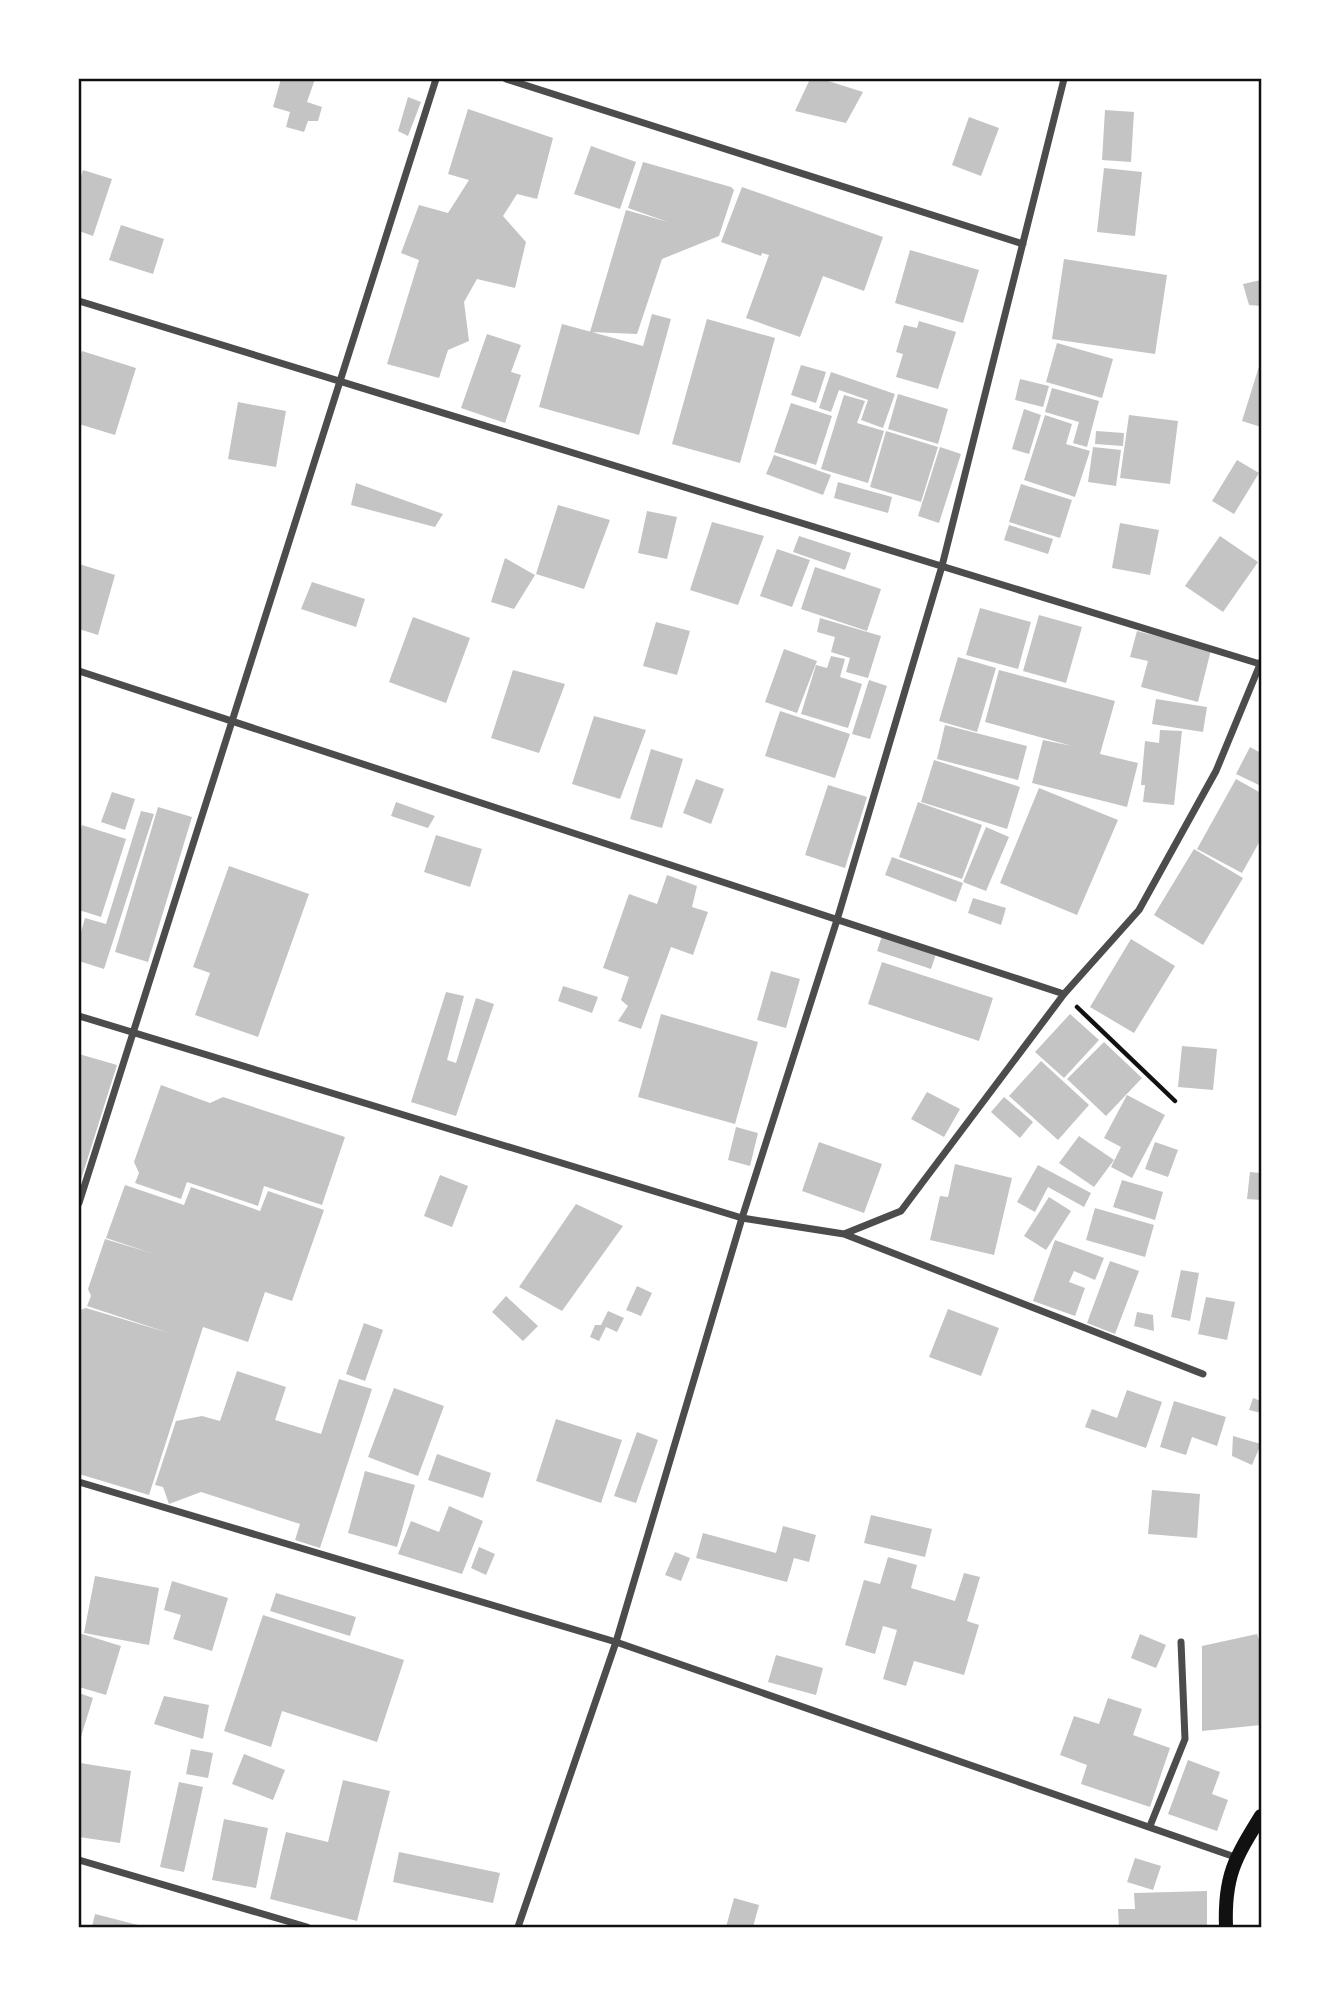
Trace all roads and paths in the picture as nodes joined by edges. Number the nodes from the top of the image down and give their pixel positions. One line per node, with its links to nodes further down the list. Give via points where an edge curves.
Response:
1 (436, 79): 6 (street)
2 (506, 79): 4 (street)
3 (1064, 79): 4 (street)
4 (1023, 244): 7 (street)
5 (79, 301): 6 (street)
6 (340, 382): 7 (street); 10 (street)
7 (942, 566): 8 (street); 11 (street)
8 (1261, 663): 12 (street, via 1216,771 1139,910)
9 (79, 671): 10 (street)
10 (232, 721): 11 (street); 14 (street)
11 (837, 920): 12 (street); 17 (street)
12 (1064, 994): 15 (path); 18 (street, via 901,1211)
13 (79, 1016): 14 (street)
14 (133, 1033): 16 (street); 17 (street)
15 (1175, 1101)
16 (79, 1203)
17 (742, 1218): 18 (street); 21 (street)
18 (844, 1234): 19 (street)
19 (1203, 1374)
20 (79, 1482): 21 (street)
21 (616, 1642): 24 (street); 28 (street)
22 (1181, 1642): 24 (street, via 1185,1739)
23 (1261, 1816): 25 (main road)
24 (1150, 1826): 25 (street)
25 (1235, 1857): 29 (main road, via 1225,1899)
26 (79, 1860): 27 (street)
27 (307, 1927)
28 (518, 1927)
29 (1226, 1927)

